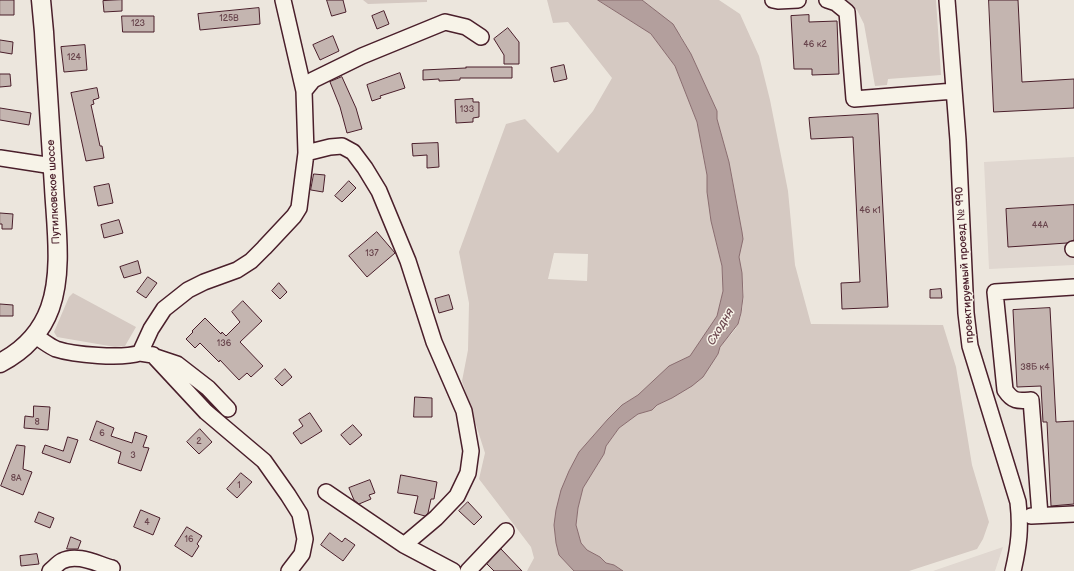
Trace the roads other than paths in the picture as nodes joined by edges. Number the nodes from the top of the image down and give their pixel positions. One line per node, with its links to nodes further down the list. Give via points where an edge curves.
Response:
1 (41, 0): 12 (main road, Путилковское шоссе)
2 (283, 0): 8 (street)
3 (773, 0): 4 (street)
4 (798, 0)
5 (827, 0): 9 (street, via 836,3 847,12 854,99)
6 (947, 0): 9 (street, проектируемый проезд № 990)
7 (481, 37): 8 (street, via 466,27 445,22 362,56 314,80)
8 (304, 91): 10 (street)
9 (954, 91): 20 (street, проектируемый проезд № 990, via 970,346 1012,480)
10 (306, 153): 15 (street, via 299,208 294,216 251,261 237,270 188,290 164,309 150,329); 23 (street, via 342,146 353,152 365,168 379,191 408,261 434,342 464,411 471,451 468,473 457,496 436,518)
11 (0, 158): 12 (street)
12 (53, 166): 14 (main road, Путилковское шоссе, via 57,241 54,293 43,324)
13 (1074, 287): 21 (street, via 995,292 1004,390 1010,398 1019,401 1031,400)
14 (35, 336): 15 (street, via 55,349 84,354); 16 (main road, Путилковское шоссе, via 22,349)
15 (146, 354): 17 (street, via 177,364 208,388); 26 (street, via 206,412 264,461 288,495 300,514 305,539 302,554)
16 (0, 362)
17 (228, 409)
18 (326, 492): 23 (street)
19 (1074, 514): 21 (street)
20 (1019, 516): 21 (street); 29 (street, проектируемый проезд № 990, via 1018,549)
21 (1040, 516)
22 (506, 531): 28 (street)
23 (404, 544): 27 (street)
24 (112, 568): 25 (street, via 73,558 61,561)
25 (50, 571)
26 (289, 571)
27 (452, 571)
28 (468, 571)
29 (1013, 571)

